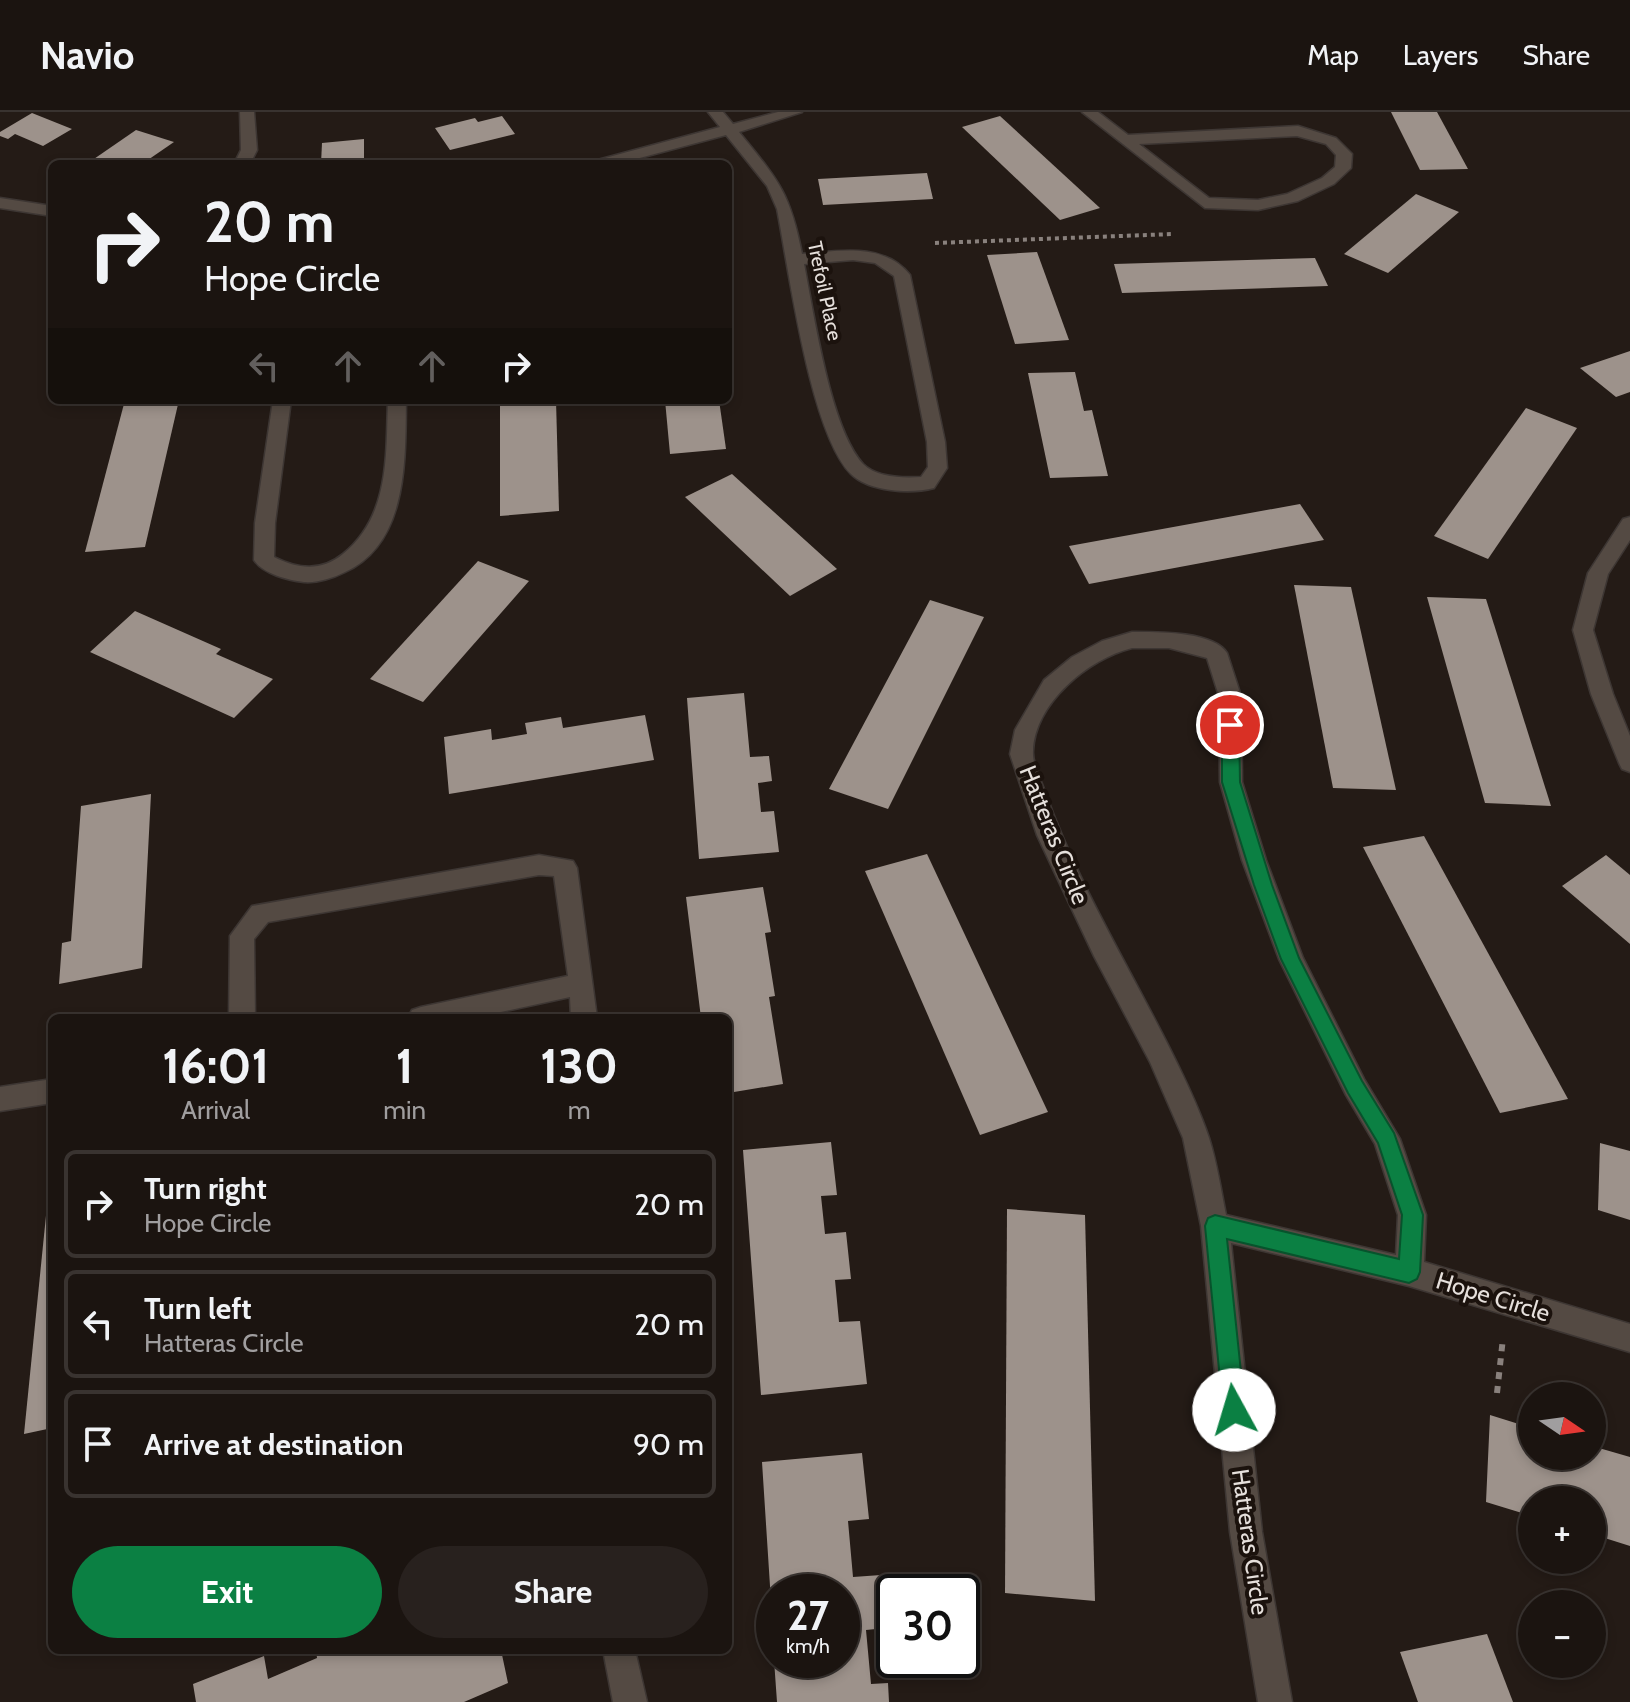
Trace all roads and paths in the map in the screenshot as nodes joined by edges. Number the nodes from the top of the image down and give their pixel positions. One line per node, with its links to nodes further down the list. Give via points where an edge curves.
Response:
1 (247, 112): 7 (street, via 249,150)
2 (715, 112): 5 (street, Trefoil Place)
3 (795, 112): 5 (street)
4 (1089, 112): 6 (street)
5 (729, 130): 8 (street); 13 (street, Trefoil Place, via 774,185)
6 (1124, 140): 6 (street, via 1298,131 1331,141 1344,154 1343,168 1292,198 1258,205 1205,203)
7 (244, 160)
8 (614, 160)
9 (2, 206): 10 (street)
10 (48, 211)
11 (1173, 234): 12 (path)
12 (935, 243)
13 (796, 260): 13 (street, Trefoil Place, via 875,257 894,264 902,275 923,364 938,468 927,483 894,484 857,470 835,435)
14 (281, 404): 15 (street, via 264,560 283,573 304,577 328,574 377,531 392,491)
15 (397, 404)
16 (1630, 524): 17 (street, via 1598,573 1583,630)
17 (1630, 763)
18 (582, 984): 19 (street, via 565,868 539,865 261,913 242,936); 20 (street); 21 (street)
19 (242, 1014)
20 (440, 1014)
21 (584, 1014)
22 (48, 1092): 23 (street)
23 (0, 1099)
24 (1215, 1226): 25 (street, Hope Circle); 25 (street, Hatteras Circle, via 1196,1138 1049,835 1021,754 1026,730 1052,686 1079,663 1132,640 1169,640 1216,653 1230,696 1231,782 1254,860 1291,959 1387,1139 1412,1215); 31 (street, Hatteras Circle, via 1246,1532)
25 (1409, 1272): 26 (street, Hope Circle)
26 (1630, 1338)
27 (1502, 1368): 28 (path)
28 (1497, 1393)
29 (620, 1654): 30 (street)
30 (630, 1702)
31 (1275, 1702)

